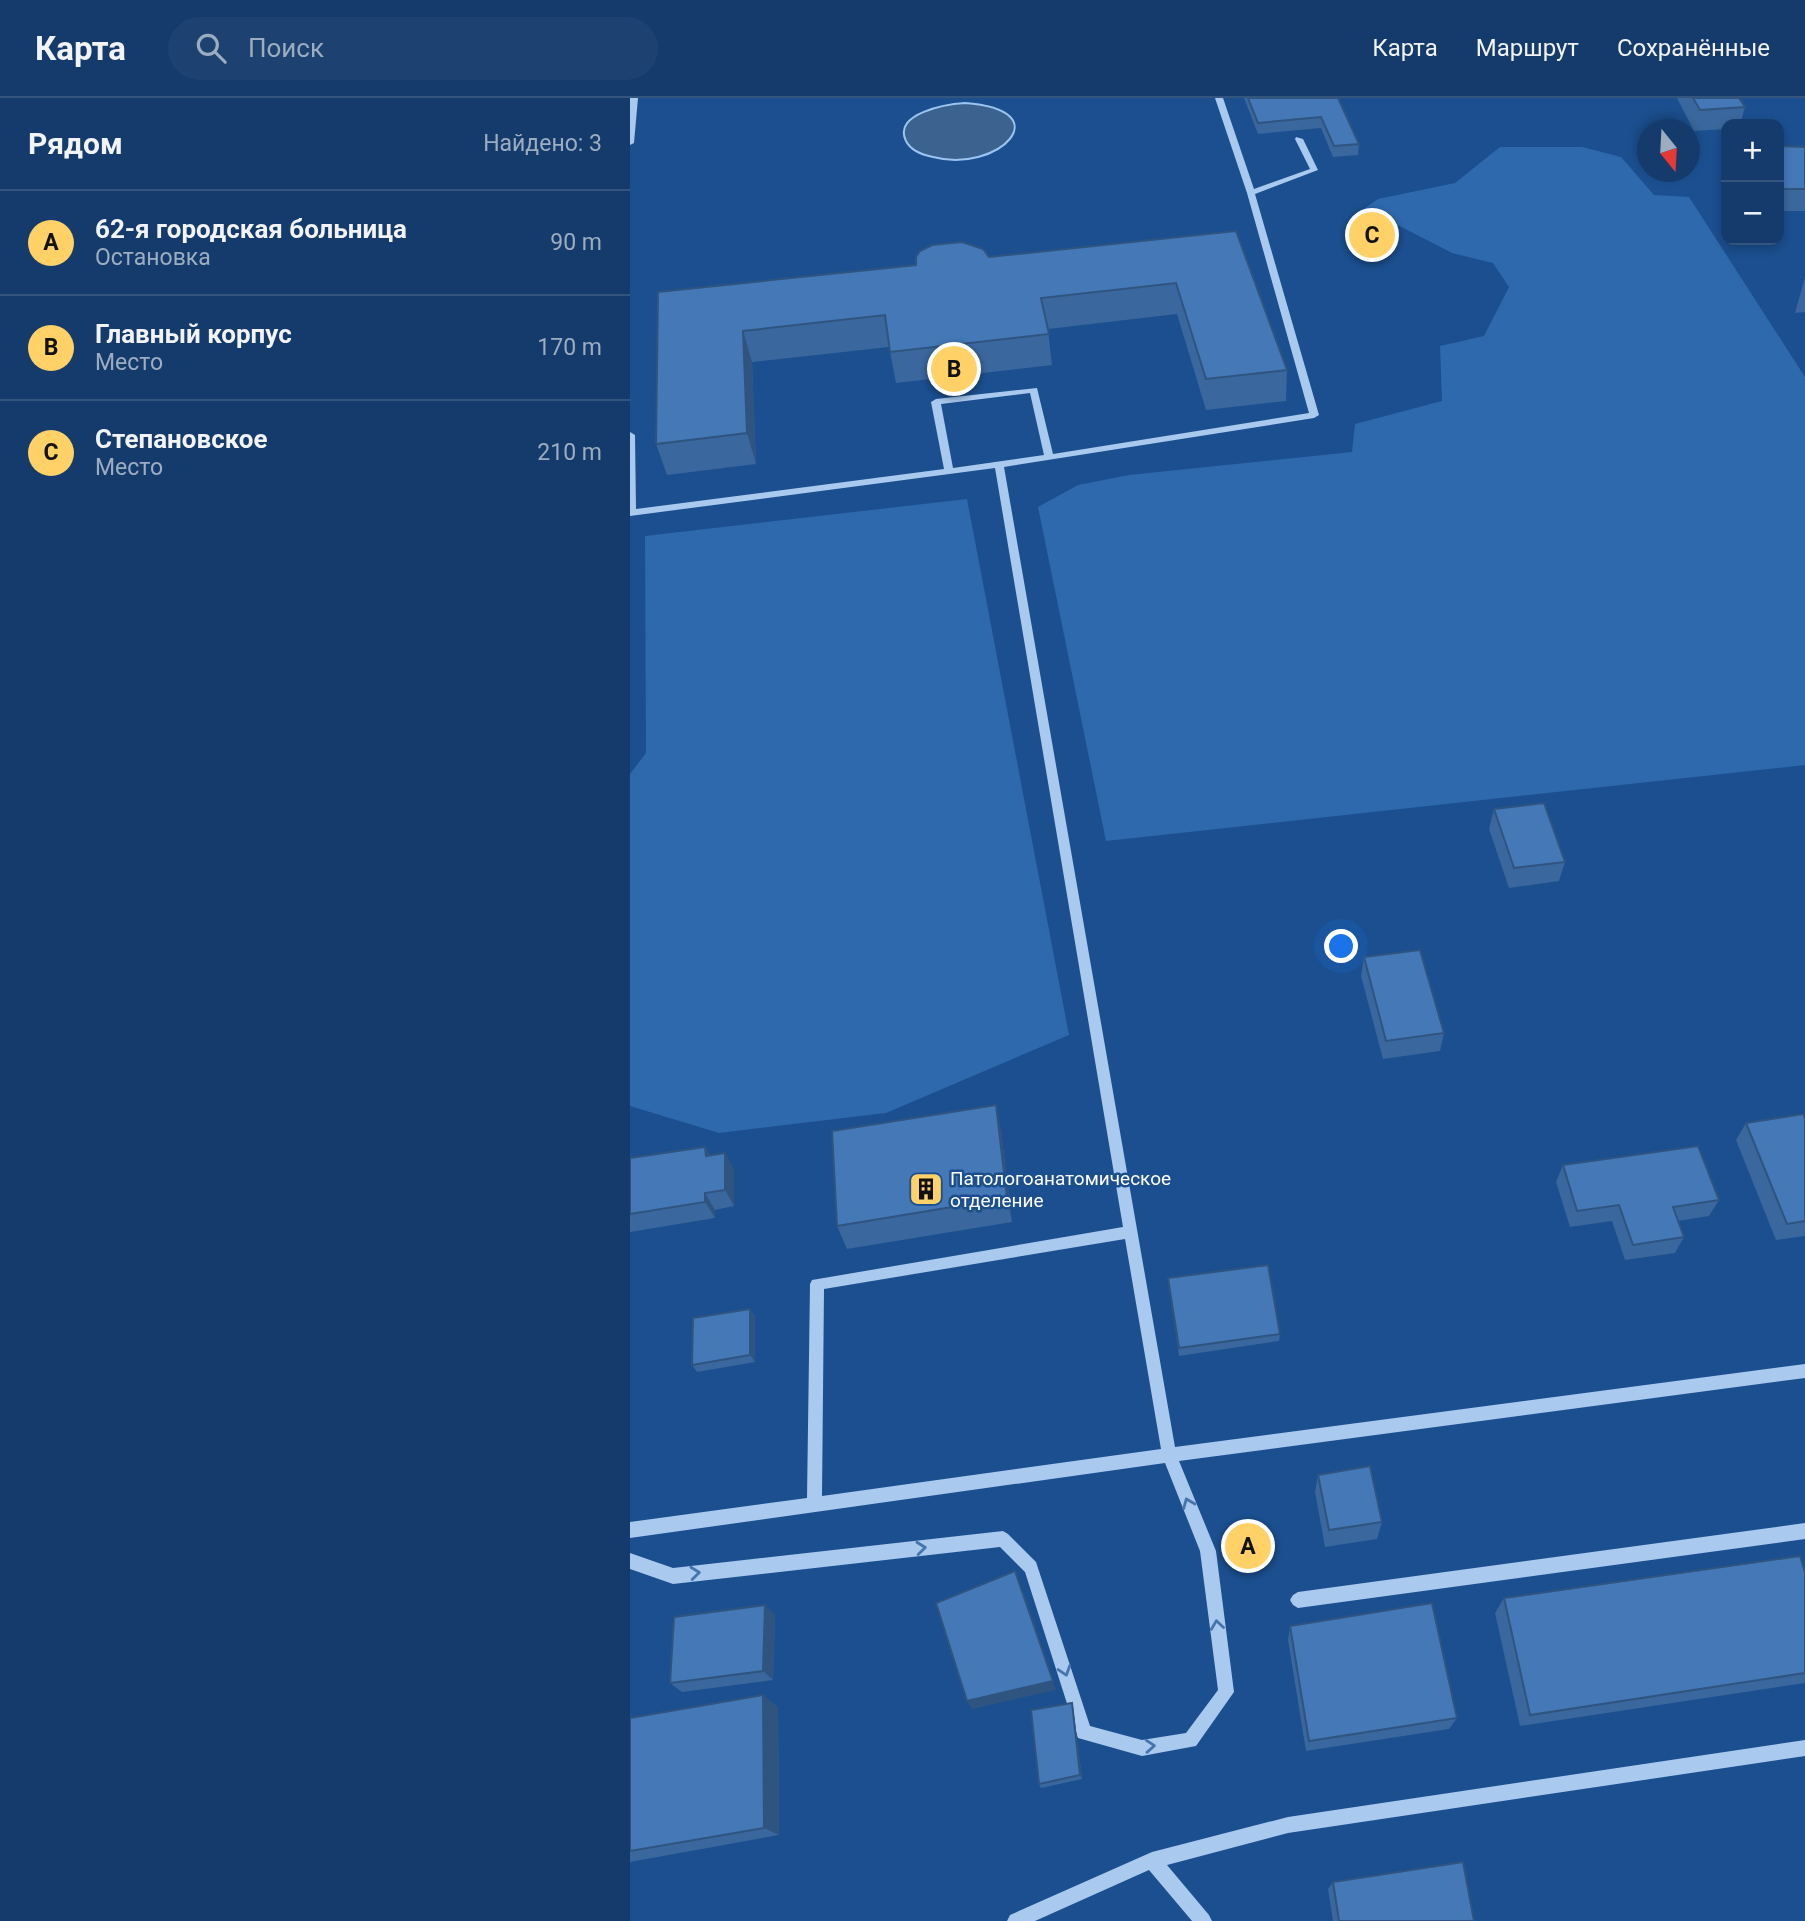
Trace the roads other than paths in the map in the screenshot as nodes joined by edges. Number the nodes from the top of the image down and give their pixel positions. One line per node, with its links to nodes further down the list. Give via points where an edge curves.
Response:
1 (634, 98): 4 (street)
2 (1219, 98): 5 (street)
3 (1299, 139): 5 (street, via 1314,170)
4 (630, 143)
5 (1251, 193): 7 (street, via 1314,415)
6 (630, 435): 10 (street)
7 (1049, 457): 8 (street); 9 (street, via 1034,390 936,402)
8 (999, 465): 9 (street); 11 (street)
9 (948, 471): 10 (street)
10 (630, 513)
11 (1130, 1232): 13 (lane); 14 (street, via 817,1284)
12 (1805, 1371): 13 (street)
13 (1168, 1455): 14 (street); 17 (street, one-way to 13, via 673,1576 1003,1539 1031,1567 1084,1731 1142,1748 1190,1740 1226,1692 1208,1552)
14 (814, 1504): 15 (street)
15 (630, 1530)
16 (1805, 1531): 18 (lane)
17 (630, 1561)
18 (1298, 1600)
19 (1805, 1748): 20 (street, via 1288,1825)
20 (1152, 1860): 21 (street); 22 (street)
21 (1016, 1921)
22 (1203, 1921)

